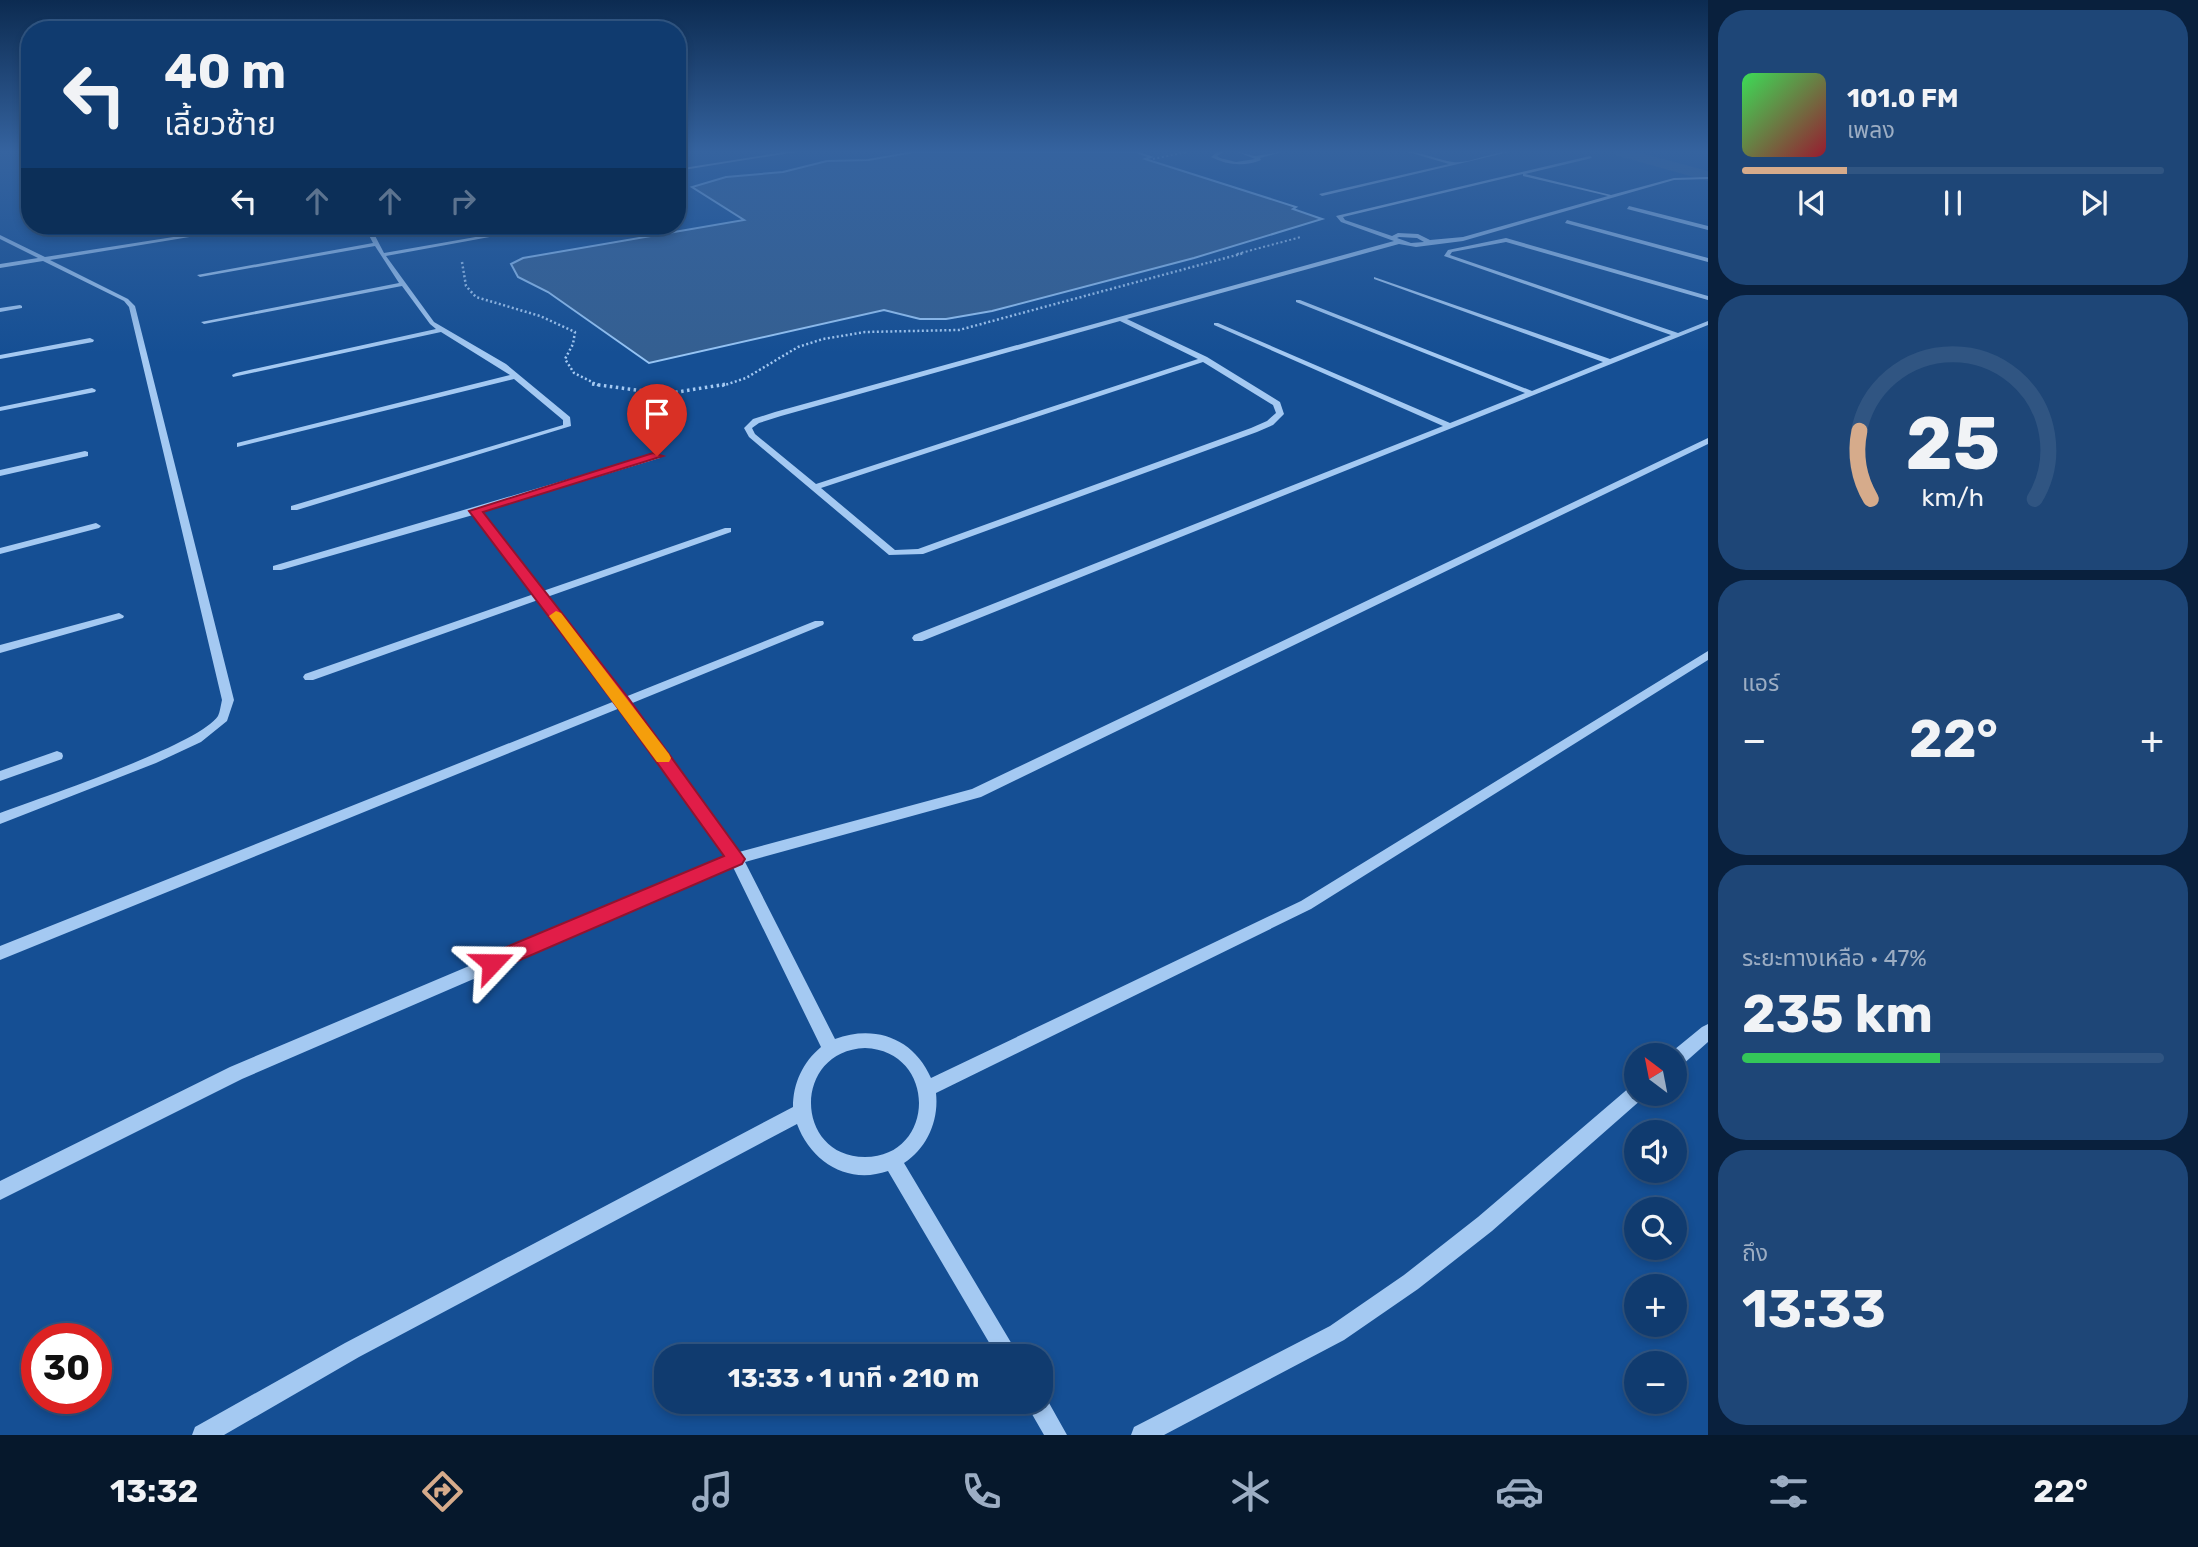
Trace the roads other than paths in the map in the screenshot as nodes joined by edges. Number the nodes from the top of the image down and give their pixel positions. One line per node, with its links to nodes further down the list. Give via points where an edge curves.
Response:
1 (1341, 219): 11 (street)
2 (1532, 219): 12 (street, via 1463,239)
3 (1672, 219): 5 (street)
4 (1567, 222): 18 (street)
5 (1708, 228)
6 (155, 235): 14 (street)
7 (196, 235): 17 (street)
8 (372, 235): 13 (street)
9 (495, 235): 15 (street)
10 (0, 237): 14 (street)
11 (1396, 240): 12 (street, via 1398,234); 27 (street)
12 (1429, 242)
13 (378, 244): 15 (street); 20 (street)
14 (33, 253): 16 (street); 17 (street)
15 (382, 255): 22 (street)
16 (0, 258)
17 (45, 259): 19 (street); 65 (street, via 132,306 228,700 223,718 197,739)
18 (1708, 260)
19 (0, 266)
20 (200, 275)
21 (1376, 278): 36 (street)
22 (404, 284): 28 (street); 31 (street, via 432,323)
23 (1708, 298): 32 (street, via 1506,240 1450,251 1447,256)
24 (1298, 301): 40 (street)
25 (20, 307): 26 (street)
26 (0, 310)
27 (1121, 319): 35 (street); 48 (street, via 755,421 748,428 752,435)
28 (204, 322)
29 (1708, 323): 32 (street)
30 (1216, 324): 42 (street)
31 (444, 329): 37 (street); 38 (street)
32 (1678, 335): 36 (street)
33 (90, 340): 34 (street)
34 (0, 357)
35 (1204, 359): 48 (street); 48 (street, via 1277,404 1280,414 1254,430 919,552 893,554)
36 (1610, 362): 40 (street)
37 (236, 375)
38 (516, 376): 44 (street); 49 (street, via 567,419 567,426)
39 (92, 390): 41 (street)
40 (1531, 393): 42 (street)
41 (0, 409)
42 (1450, 426): 58 (street)
43 (1708, 441): 66 (street, via 976,793)
44 (240, 445)
45 (85, 454): 47 (street)
46 (657, 456): 50 (street)
47 (0, 473)
48 (814, 487)
49 (294, 508)
50 (475, 511): 54 (street); 55 (street)
51 (96, 526): 53 (street)
52 (728, 530): 55 (street)
53 (0, 551)
54 (277, 568)
55 (540, 595): 61 (street); 62 (street)
56 (119, 616): 59 (street)
57 (819, 623): 62 (street)
58 (918, 638)
59 (0, 649)
60 (1708, 654): 71 (street, via 1306,905)
61 (309, 677)
62 (623, 703): 66 (street); 67 (street)
63 (57, 755): 64 (street)
64 (0, 776)
65 (0, 818)
66 (736, 859): 69 (street); 75 (street, via 236,1073)
67 (0, 953)
68 (1708, 1032): 70 (street)
69 (831, 1049): 71 (street, via 853,1041 877,1041 899,1049); 73 (street, via 813,1065 803,1088)
70 (1687, 1050)
71 (928, 1088): 74 (street, via 929,1112 920,1136)
72 (1624, 1103): 80 (street, via 1485,1224 1337,1333)
73 (801, 1112): 74 (street, via 810,1136 828,1155 852,1165); 78 (street, via 352,1350)
74 (892, 1160): 76 (street)
75 (0, 1191)
76 (1002, 1344)
77 (1043, 1414): 79 (street)
78 (203, 1435)
79 (1056, 1435)
80 (1142, 1435)

